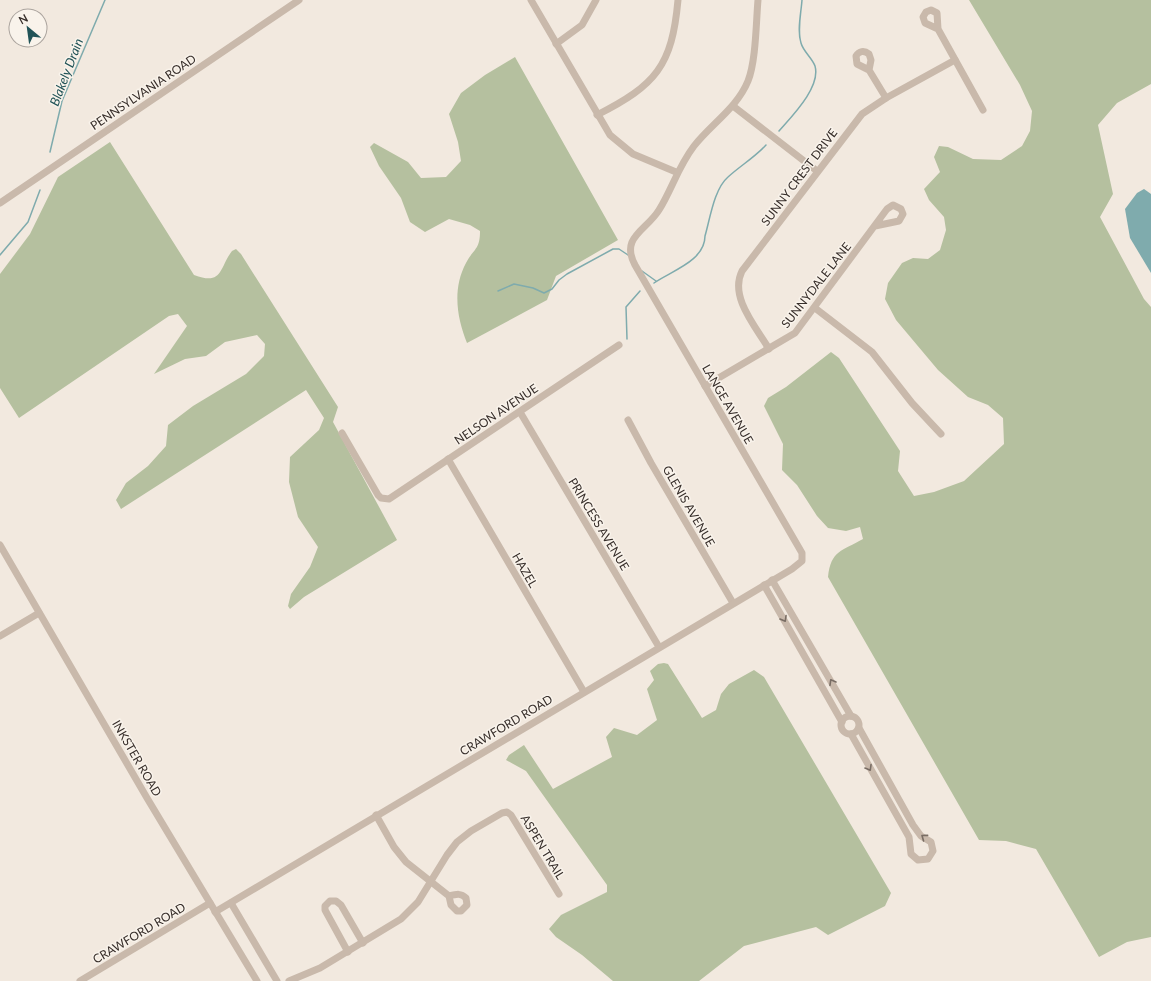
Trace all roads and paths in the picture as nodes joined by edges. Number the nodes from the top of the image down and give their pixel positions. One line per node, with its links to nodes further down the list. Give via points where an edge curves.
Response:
1 (299, 0): 16 (street, PENNSYLVANIA ROAD)
2 (531, 0): 7 (street)
3 (596, 0): 7 (street, via 582,25)
4 (678, 0): 13 (street, via 671,46 659,69 639,90)
5 (758, 0): 11 (street, LANGE AVENUE, via 752,67 745,87)
6 (938, 29): 8 (street)
7 (556, 44): 13 (street)
8 (955, 60): 10 (street, SUNNY CREST DRIVE); 12 (street)
9 (869, 70): 10 (street)
10 (886, 98): 14 (street, SUNNY CREST DRIVE, via 857,119)
11 (732, 106): 14 (street); 15 (street, LANGE AVENUE, via 694,145)
12 (983, 110)
13 (597, 115): 15 (street, via 615,140 633,154)
14 (817, 171): 20 (street, SUNNY CREST DRIVE, via 739,278 740,297)
15 (676, 172): 21 (street, LANGE AVENUE, via 660,209 632,240 629,252)
16 (0, 202)
17 (875, 226): 18 (street, SUNNYDALE LANE)
18 (815, 308): 20 (street, SUNNYDALE LANE, via 795,333); 25 (street, via 872,352 912,404)
19 (619, 345): 22 (street, NELSON AVENUE)
20 (769, 350): 21 (street, SUNNYDALE LANE)
21 (705, 386): 28 (street, LANGE AVENUE)
22 (520, 412): 26 (street, NELSON AVENUE); 34 (street, PRINCESS AVENUE)
23 (628, 420): 31 (street, GLENIS AVENUE)
24 (342, 433): 26 (street, NELSON AVENUE, via 378,495 385,499 393,497)
25 (941, 434)
26 (448, 459): 37 (street, HAZEL)
27 (0, 545): 32 (street, INKSTER ROAD)
28 (802, 553): 29 (street, CRAWFORD ROAD, via 803,559 799,564)
29 (772, 580): 30 (street, CRAWFORD ROAD); 35 (street)
30 (764, 585): 31 (street, CRAWFORD ROAD); 36 (street, one-way to 36)
31 (733, 603): 34 (street, CRAWFORD ROAD)
32 (39, 612): 33 (street); 50 (street, INKSTER ROAD)
33 (0, 636)
34 (659, 647): 37 (street, CRAWFORD ROAD)
35 (813, 650): 36 (street); 38 (street, one-way to 35)
36 (805, 656): 39 (street)
37 (584, 692): 44 (street, CRAWFORD ROAD)
38 (851, 716): 39 (street); 40 (street, via 858,721)
39 (842, 722): 41 (street, via 844,731)
40 (859, 728): 41 (street); 42 (street)
41 (851, 734): 43 (street, one-way to 43)
42 (887, 780): 43 (street); 45 (street)
43 (879, 784): 46 (street)
44 (376, 815): 47 (street, via 401,856); 51 (street, CRAWFORD ROAD)
45 (913, 825): 46 (street); 46 (street, one-way to 45, via 914,857 928,859 932,854 932,845)
46 (905, 830)
47 (430, 882): 48 (street, ASPEN TRAIL, via 447,855 463,837 497,815 507,812 517,823); 49 (street); 53 (street, via 407,914)
48 (559, 894)
49 (450, 896)
50 (210, 903): 52 (street, INKSTER ROAD); 55 (street, CRAWFORD ROAD)
51 (231, 903): 52 (street, CRAWFORD ROAD); 57 (street)
52 (215, 912): 56 (street, INKSTER ROAD)
53 (363, 943): 54 (street); 54 (street, via 341,905 336,901 330,901 325,910)
54 (348, 952): 58 (street, via 320,968)
55 (80, 981)
56 (257, 981)
57 (277, 981)
58 (289, 981)

